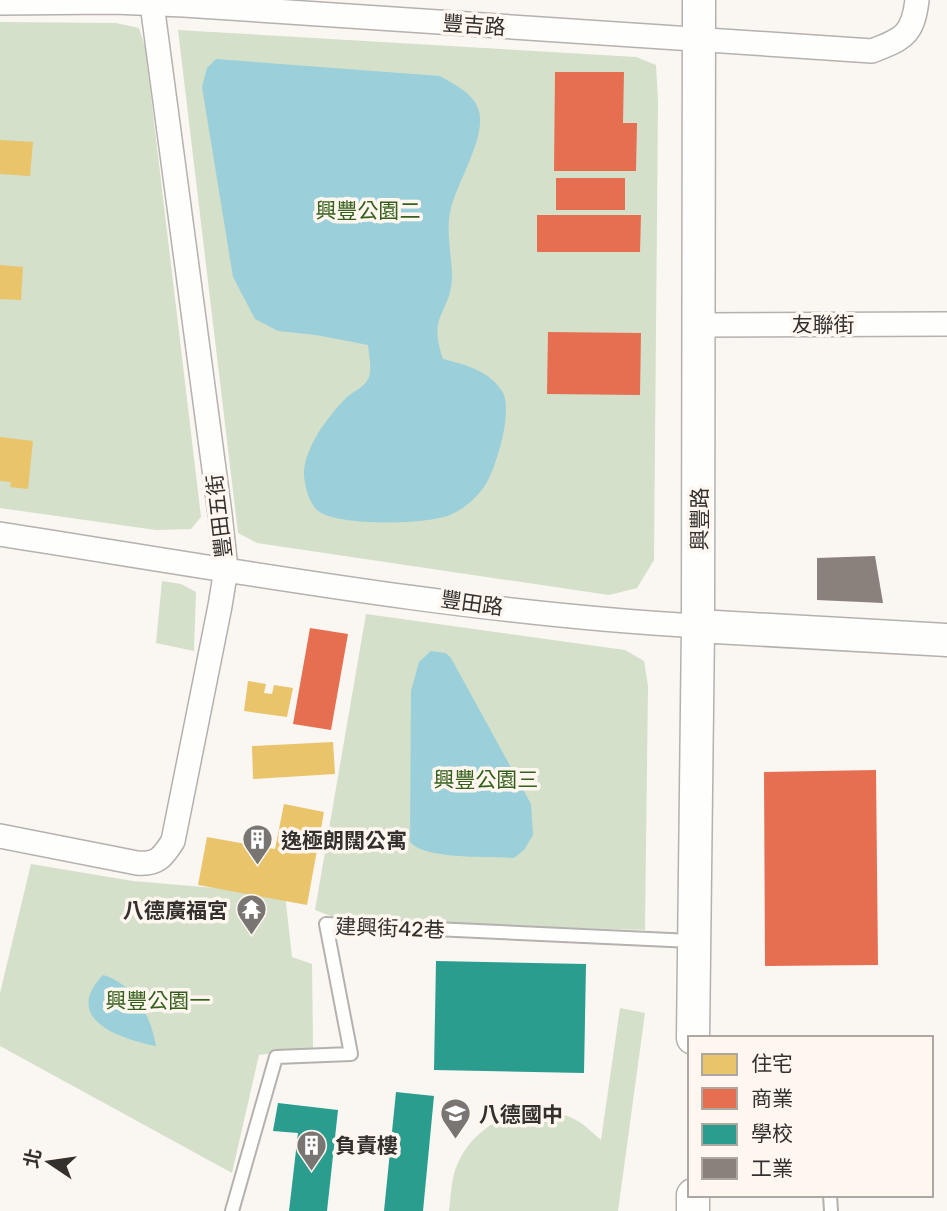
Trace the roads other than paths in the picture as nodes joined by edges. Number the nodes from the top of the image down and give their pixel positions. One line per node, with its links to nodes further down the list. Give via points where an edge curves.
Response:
1 (699, 0): 5 (main road, 興豐路)
2 (917, 0): 5 (street, 豐吉路, via 915,21 903,39 872,51)
3 (0, 3): 4 (street, 豐吉路)
4 (152, 4): 5 (street, 豐吉路); 9 (street, 豐田五街)
5 (698, 41): 7 (main road, 興豐路)
6 (947, 324): 7 (street, 友聯街)
7 (699, 325): 10 (main road, 興豐路)
8 (0, 534): 9 (street, 豐田路)
9 (226, 569): 10 (street, 豐田路, via 599,620); 12 (street, 豐田五街, via 173,841 162,859 137,863)
10 (698, 626): 11 (main road, 豐田路); 13 (main road, 興豐路)
11 (947, 640)
12 (0, 836)
13 (694, 941): 14 (main road, 興豐路); 15 (lane, 建興街42巷, via 326,924 351,1054 276,1057)
14 (694, 1036)
15 (232, 1211)

